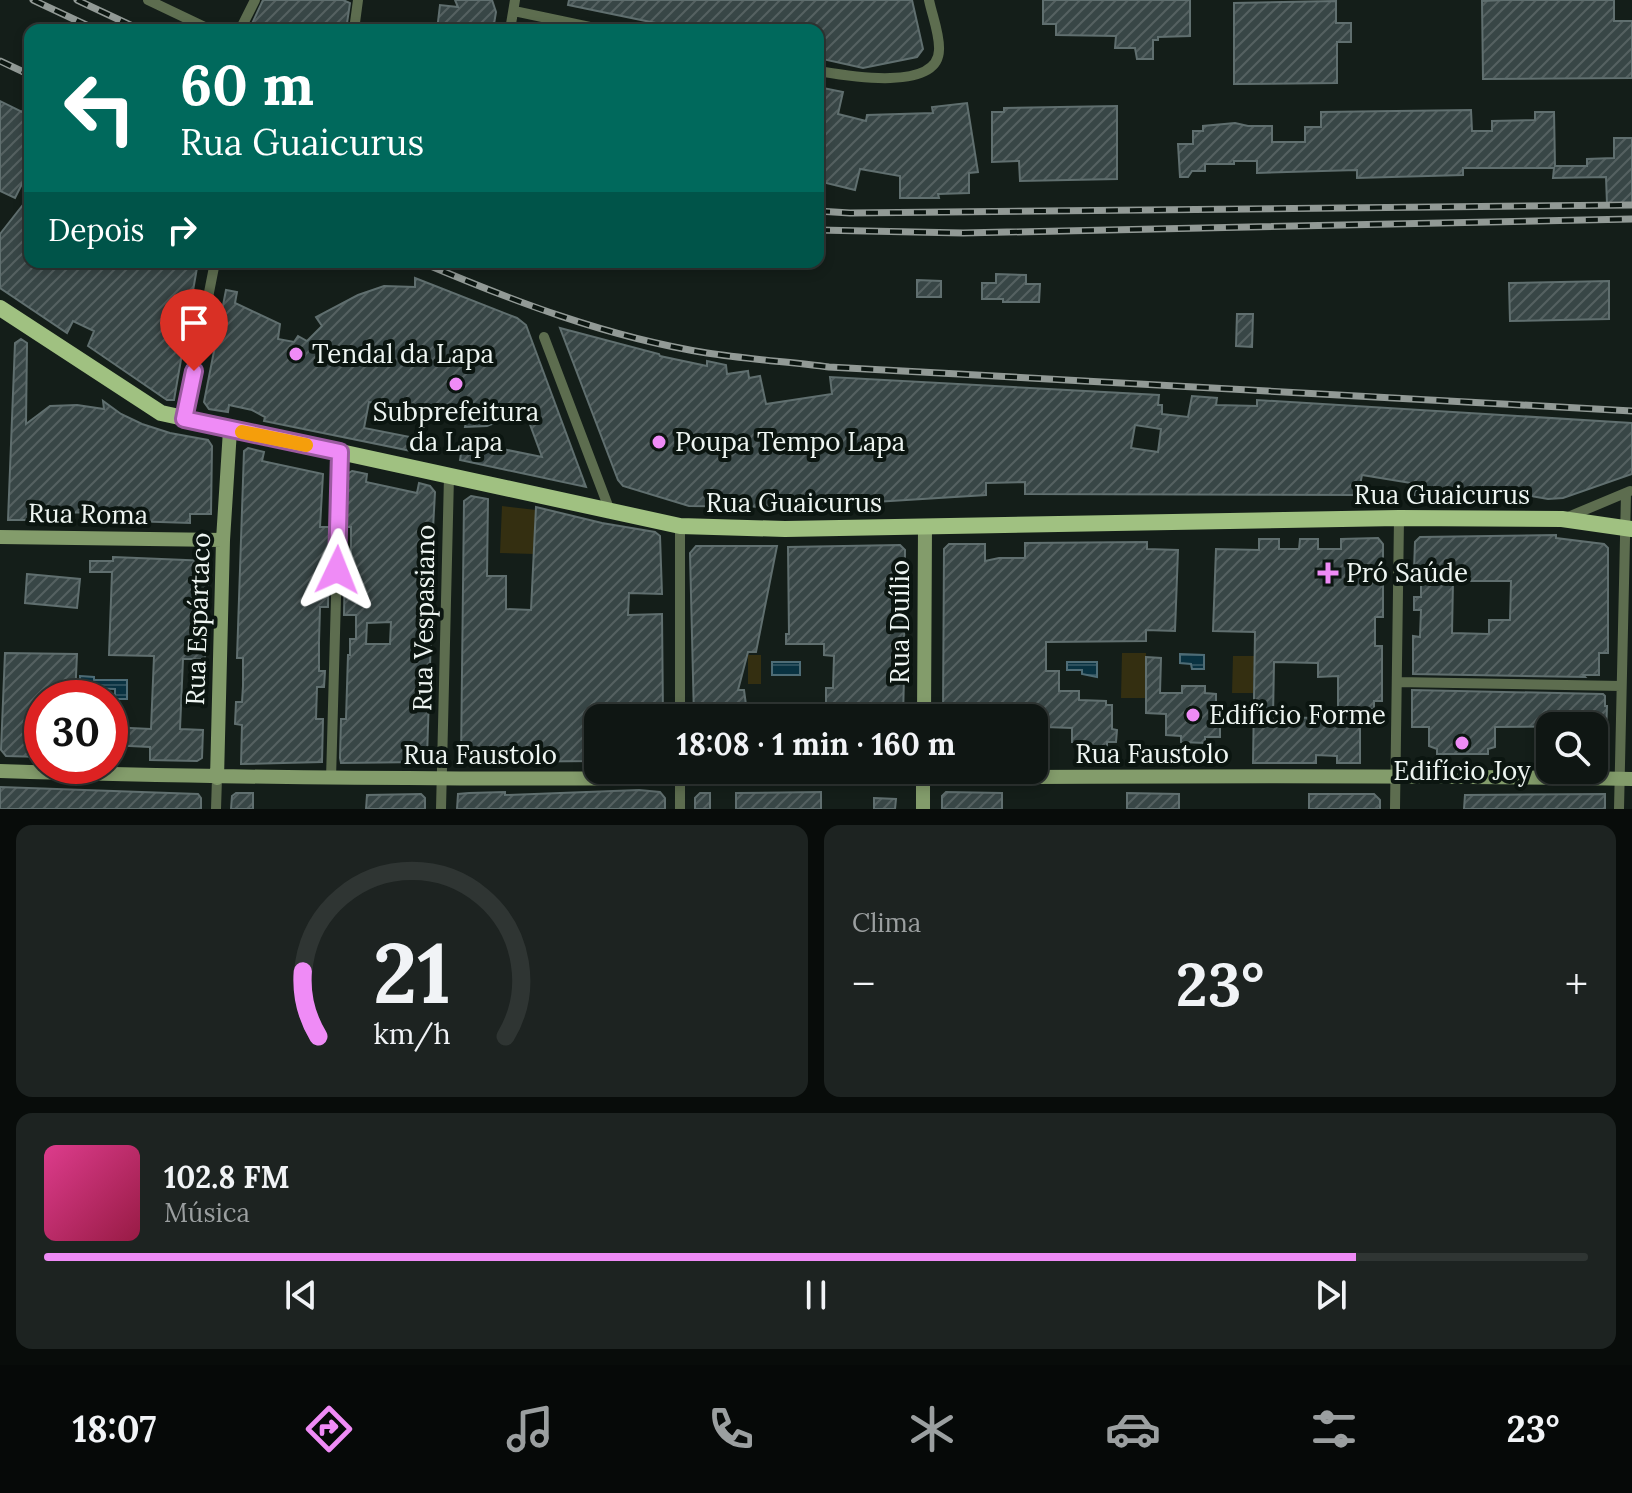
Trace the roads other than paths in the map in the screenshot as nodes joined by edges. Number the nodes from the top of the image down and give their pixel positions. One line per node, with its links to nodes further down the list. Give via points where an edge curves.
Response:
1 (148, 0): 6 (street)
2 (255, 0): 7 (street)
3 (358, 0): 8 (street)
4 (929, 0): 10 (street, via 939,51 931,66 920,73 876,80)
5 (514, 6): 9 (street)
6 (198, 24)
7 (243, 24)
8 (355, 24)
9 (582, 24)
10 (824, 72)
11 (214, 268): 14 (street)
12 (0, 308): 14 (main road, Rua Guaicurus, via 148,407)
13 (544, 337): 19 (street)
14 (184, 419): 15 (main road, Rua Guaicurus)
15 (230, 430): 16 (main road, Rua Guaicurus); 26 (street, Rua Espártaco)
16 (340, 452): 17 (main road, Rua Guaicurus); 35 (street)
17 (449, 476): 19 (main road, Rua Guaicurus); 38 (street, Rua Vespasiano)
18 (1629, 492): 21 (street); 24 (street)
19 (610, 511): 22 (main road, Rua Guaicurus)
20 (1399, 518): 21 (main road, Rua Guaicurus); 23 (main road, Rua Guaicurus); 27 (street)
21 (1562, 519): 24 (main road, Rua Guaicurus)
22 (680, 526): 23 (main road, Rua Guaicurus); 29 (street)
23 (925, 526): 30 (street, Rua Duílio)
24 (1628, 528): 28 (street)
25 (0, 537): 26 (street, Rua Roma)
26 (223, 540): 34 (street, Rua Espártaco)
27 (1397, 682): 28 (street); 36 (street)
28 (1621, 686): 37 (street)
29 (680, 704)
30 (924, 704)
31 (0, 771): 34 (street, Rua Faustolo)
32 (1048, 775): 36 (street, Rua Faustolo)
33 (584, 776): 38 (street, Rua Faustolo)
34 (217, 778): 35 (street, Rua Faustolo); 41 (street, Rua Espártaco)
35 (331, 779): 38 (street, Rua Faustolo)
36 (1395, 779): 37 (street, Rua Faustolo); 45 (street)
37 (1626, 779): 46 (street)
38 (442, 780): 42 (street, Rua Vespasiano)
39 (680, 784): 43 (street)
40 (923, 784): 44 (street)
41 (216, 809)
42 (441, 809)
43 (680, 809)
44 (923, 809)
45 (1395, 809)
46 (1619, 809)

